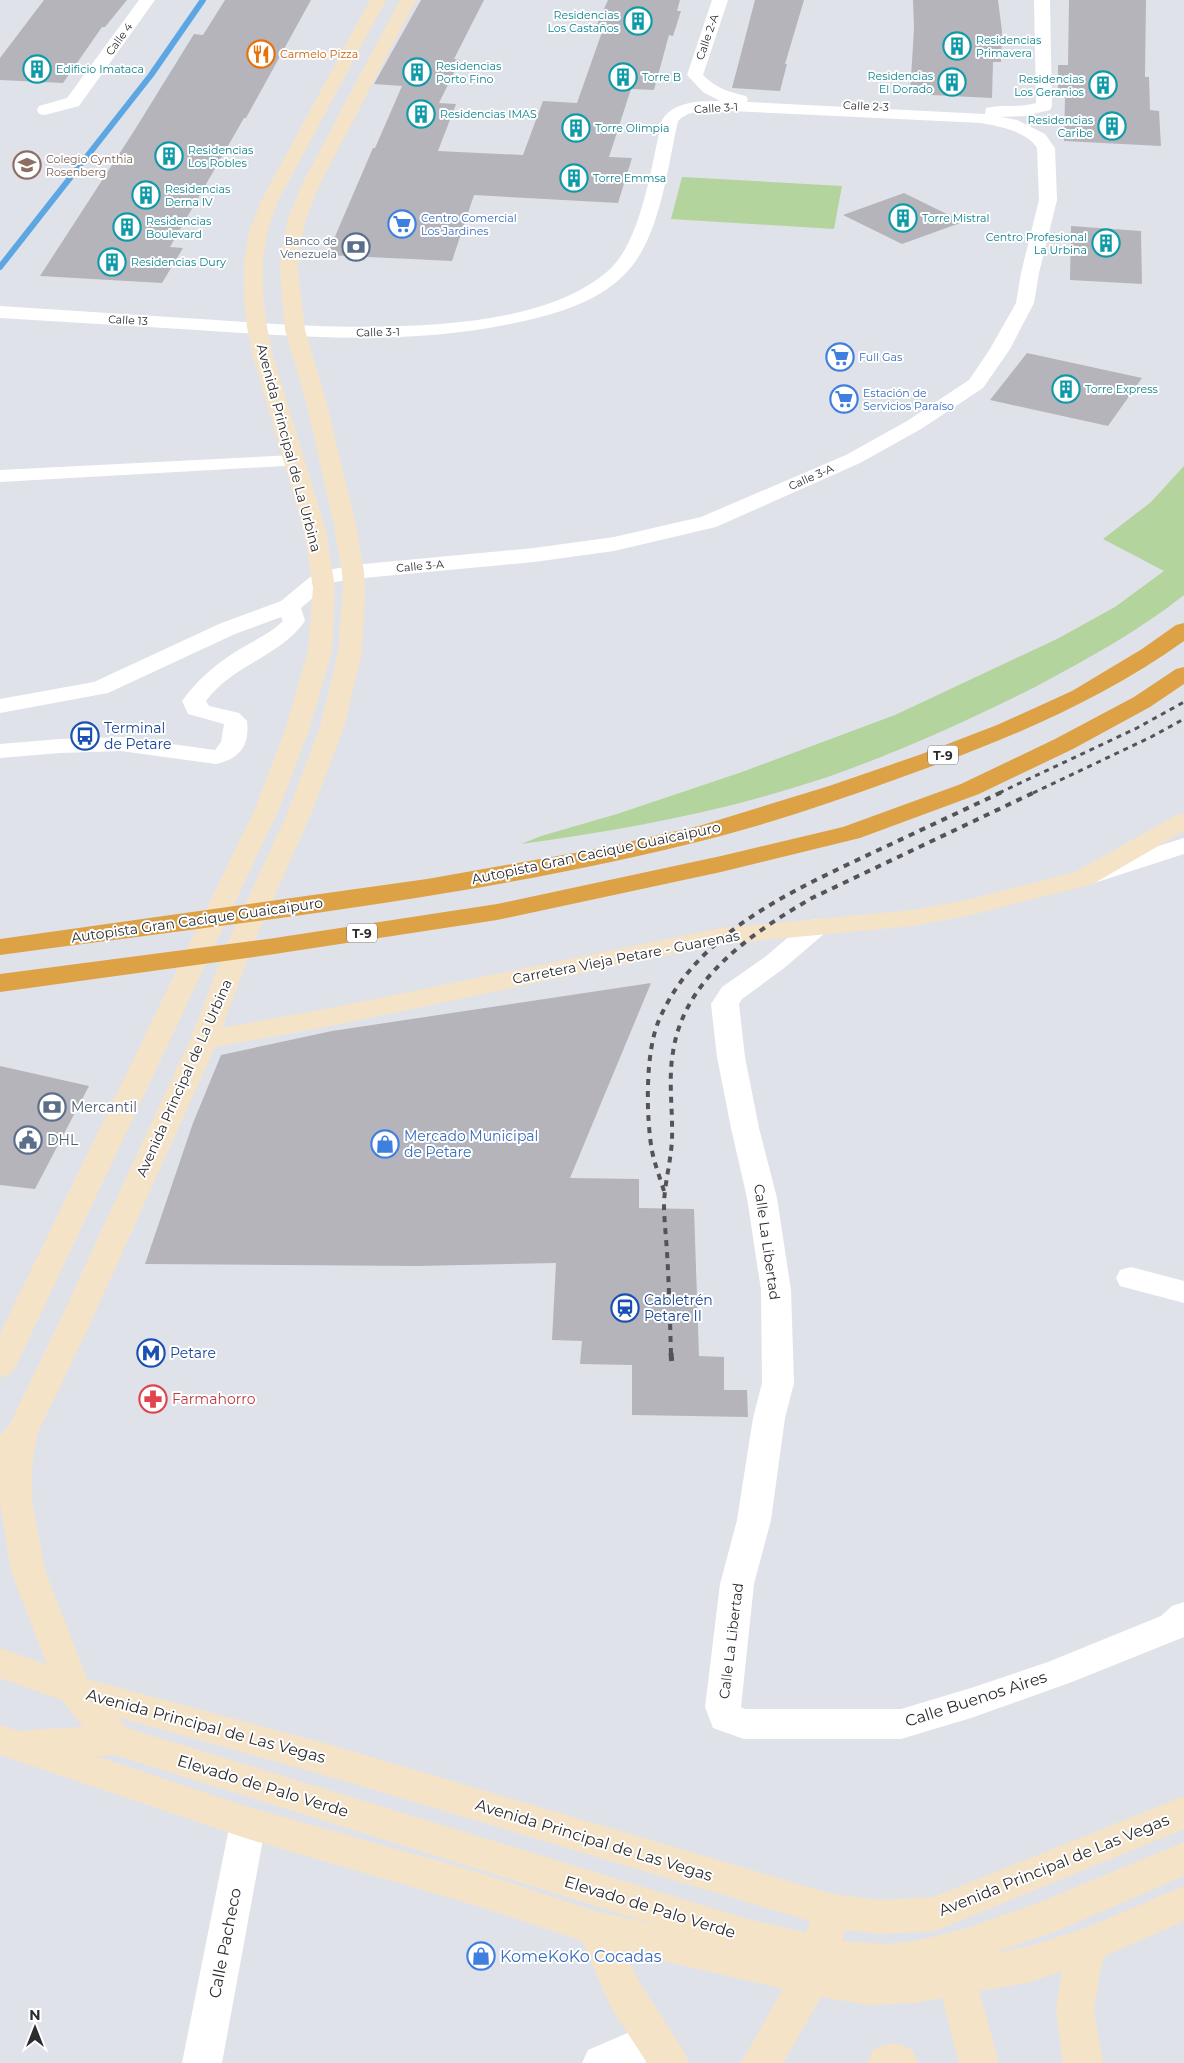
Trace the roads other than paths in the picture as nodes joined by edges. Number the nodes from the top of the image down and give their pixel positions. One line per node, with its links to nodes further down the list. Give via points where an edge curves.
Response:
1 (147, 0): 7 (street, Calle 4, via 73,102)
2 (378, 0): 10 (main road, Avenida Principal de La Urbina, via 268,206 255,252)
3 (408, 0): 11 (main road, Avenida Principal de La Urbina, via 339,127 297,219 289,271)
4 (720, 0): 6 (street, Calle 2-A)
5 (1042, 0): 6 (street, Calle 2-3, via 1044,106 1032,110 1014,113 732,100 714,93)
6 (695, 75)
7 (46, 110)
8 (1023, 129): 11 (street, Calle 3-1, via 982,118 731,106 683,110 673,114 670,120 644,231 618,271 594,290 537,313 485,324 421,331 333,333); 14 (street, Calle 3-A, via 1039,138 1046,148 1048,200 1025,303 976,384 940,410 852,458 708,522 614,544 552,553)
9 (0, 312): 10 (street, Calle 13)
10 (256, 328): 11 (street, Calle 3-1); 12 (main road, Avenida Principal de La Urbina)
11 (295, 330): 14 (main road, Avenida Principal de La Urbina, via 316,401)
12 (294, 461): 13 (street); 15 (main road, Avenida Principal de La Urbina, via 315,531)
13 (0, 476)
14 (353, 572): 15 (street, Calle 3-A); 27 (main road, Avenida Principal de La Urbina, via 350,653 332,727)
15 (323, 578): 16 (street); 30 (main road, Avenida Principal de La Urbina, via 320,651 297,730 267,808)
16 (289, 606): 19 (street, via 227,629 100,688); 20 (street, via 294,621 286,632 203,686 194,701 196,709 204,713 235,721 229,751 216,757 121,744)
17 (1184, 630): 25 (highway, Autopista Gran Cacique Guaicaipuro / T-9, via 1108,681 1017,726 803,804 683,838 481,879)
18 (1184, 674): 26 (highway, T-9, via 1142,702 970,789 850,833 497,912)
19 (0, 706)
20 (0, 751)
21 (1184, 821): 23 (main road, Carretera Vieja Petare - Guarenas)
22 (1184, 846): 23 (street)
23 (1084, 878): 24 (main road, Carretera Vieja Petare - Guarenas, via 913,918)
24 (816, 927): 27 (main road, Carretera Vieja Petare - Guarenas, via 721,936 336,1016); 36 (street, Calle La Libertad, via 732,993 725,1004 731,1058 762,1198 776,1290 778,1383 769,1418 754,1520 736,1584 723,1707)
25 (0, 947)
26 (0, 983)
27 (204, 1040): 31 (main road, Avenida Principal de La Urbina)
28 (1131, 1278): 29 (street)
29 (1184, 1292)
30 (0, 1366)
31 (22, 1431): 32 (main road, Avenida Principal de La Urbina); 35 (main road, via 16,1466 16,1500 28,1571)
32 (0, 1460)
33 (1184, 1616): 36 (street, Calle Buenos Aires, via 1173,1626 1060,1672 902,1724 744,1724)
34 (0, 1663): 35 (main road, Avenida Principal de Las Vegas)
35 (74, 1690): 37 (main road); 43 (main road, Avenida Principal de Las Vegas, via 331,1761)
36 (726, 1717)
37 (115, 1740): 38 (main road, Elevado de Palo Verde); 41 (main road, Elevado de Palo Verde, via 744,1935 842,1959 885,1962 916,1959 966,1945 1046,1918)
38 (7, 1743): 40 (main road)
39 (1184, 1812): 44 (main road, Avenida Principal de Las Vegas)
40 (248, 1823): 45 (main road, via 474,1888); 50 (street, Calle Pacheco)
41 (1184, 1859)
42 (1184, 1903): 46 (main road)
43 (832, 1911): 44 (main road, Avenida Principal de Las Vegas, via 880,1917); 48 (main road)
44 (935, 1914): 47 (main road)
45 (595, 1928): 48 (main road); 49 (main road, via 626,1996)
46 (1090, 1944): 47 (main road, via 1027,1965); 56 (main road, via 1074,2010)
47 (957, 1977): 48 (main road, via 914,1985 870,1987); 55 (main road)
48 (811, 1978): 52 (main road)
49 (661, 2051): 51 (street)
50 (202, 2063)
51 (602, 2063)
52 (761, 2063)
53 (887, 2063): 54 (main road)
54 (898, 2063)
55 (979, 2063)
56 (1082, 2063)

